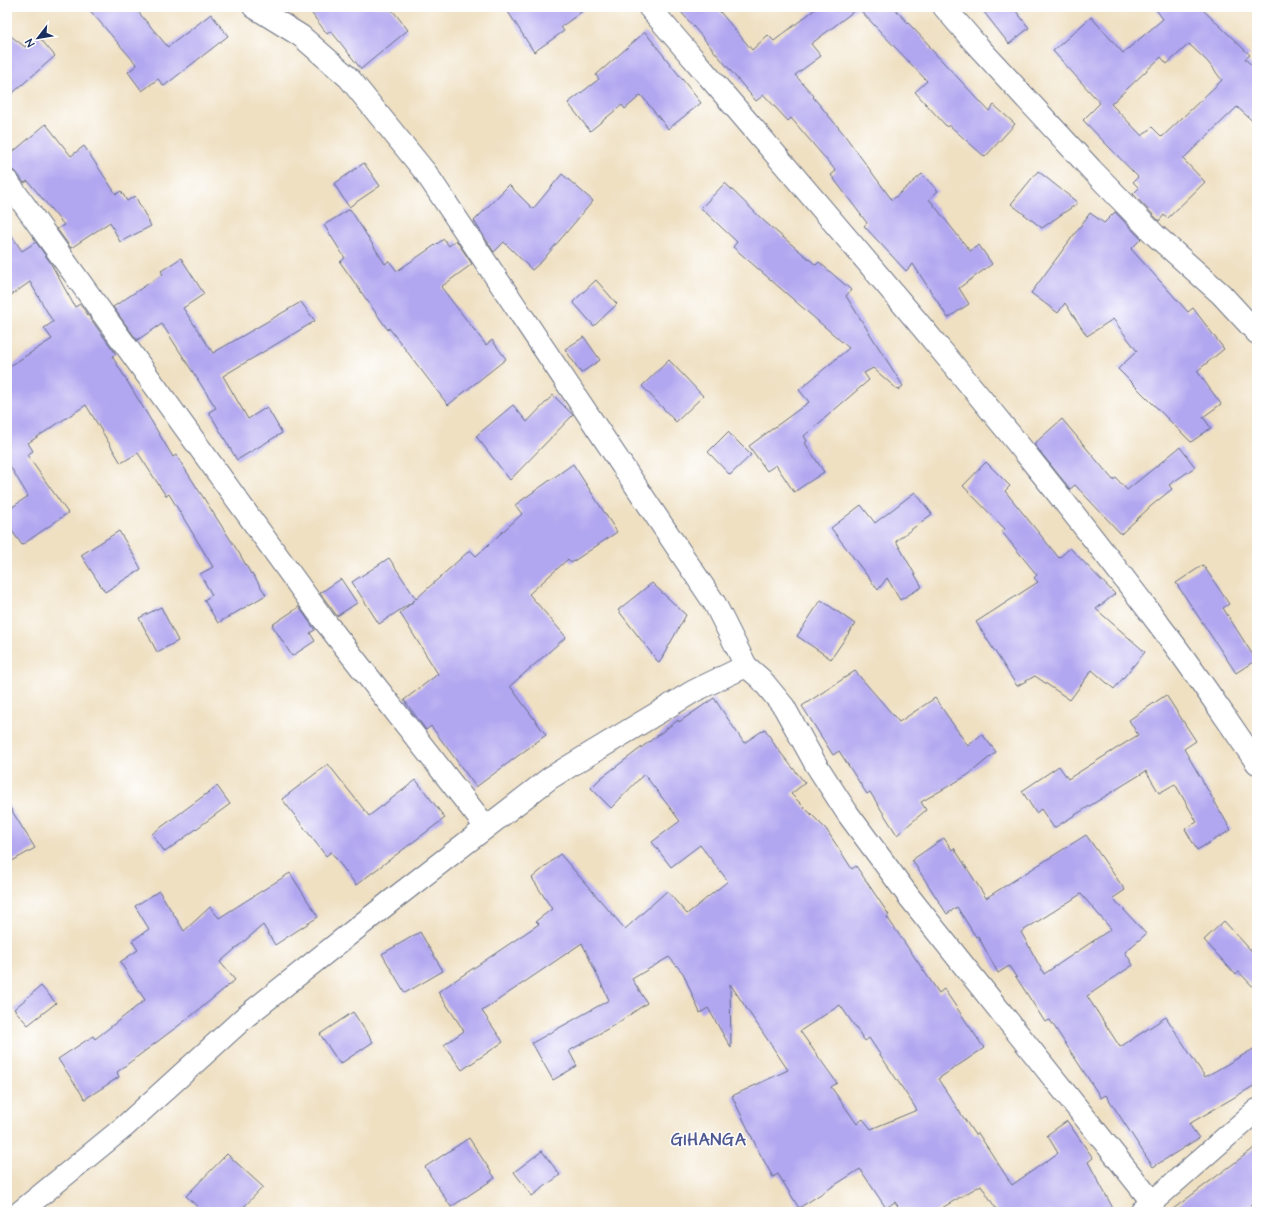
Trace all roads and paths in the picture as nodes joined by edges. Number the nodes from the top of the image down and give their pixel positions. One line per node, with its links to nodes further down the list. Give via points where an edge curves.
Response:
1 (254, 7): 6 (street, via 301,36 348,78 426,173 714,604)
2 (649, 7): 7 (street, via 993,411 1165,632)
3 (944, 7): 5 (street, via 1091,169 1155,235 1221,294)
4 (7, 181): 8 (street, via 323,618)
5 (1257, 333)
6 (746, 666): 8 (street, via 694,691 550,778); 10 (street, via 761,679 784,707 815,763 848,814 910,898)
7 (1257, 763)
8 (486, 827): 11 (street, via 246,1017 124,1127)
9 (1257, 1110): 10 (street)
10 (1147, 1207)
11 (20, 1212)

